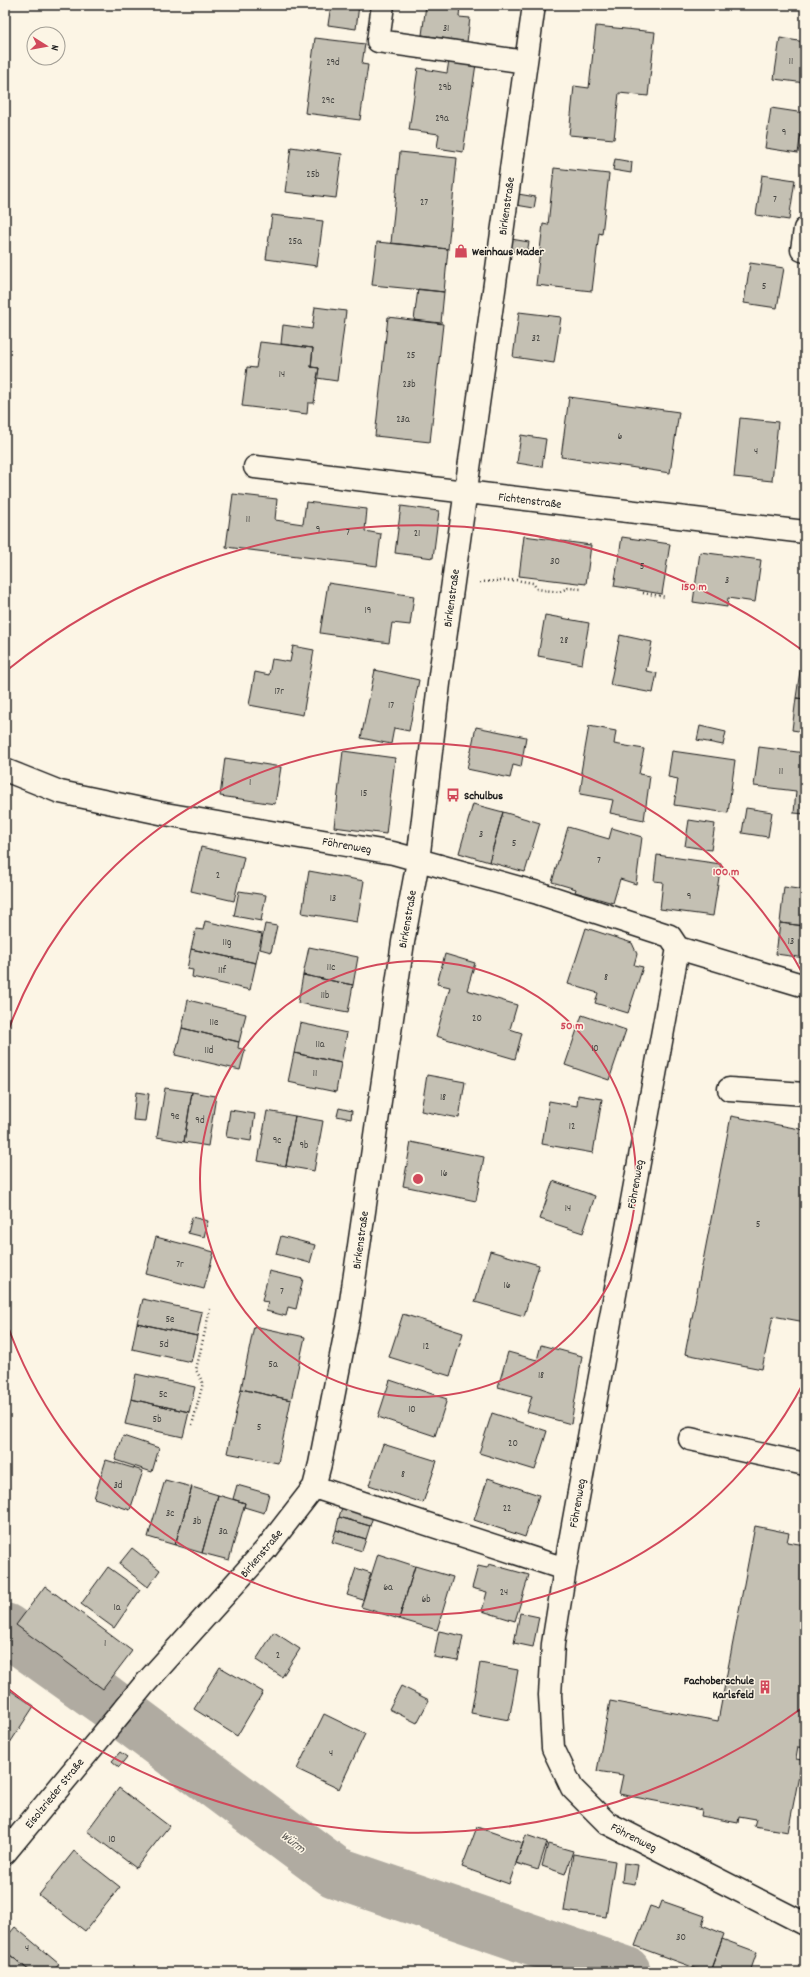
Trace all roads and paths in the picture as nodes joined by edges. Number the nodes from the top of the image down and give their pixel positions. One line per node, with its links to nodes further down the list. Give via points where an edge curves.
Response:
1 (383, 5): 3 (street, via 378,41)
2 (534, 5): 3 (street, Birkenstraße)
3 (526, 62): 7 (street, Birkenstraße)
4 (805, 229): 5 (street, via 802,250)
5 (805, 251)
6 (255, 467): 7 (street, Fichtenstraße)
7 (465, 492): 8 (street, Fichtenstraße); 9 (street, Birkenstraße)
8 (805, 532)
9 (453, 580): 10 (path, via 473,583 516,580 533,583 536,589 559,592 568,588); 14 (street, Birkenstraße)
10 (582, 589)
11 (643, 593): 12 (path)
12 (666, 597)
13 (5, 770): 14 (street, Föhrenweg, via 60,792 165,814 393,854)
14 (418, 861): 15 (street, Föhrenweg, via 538,893 670,936); 23 (street, Birkenstraße, via 403,942 349,1315)
15 (678, 948): 16 (street, Föhrenweg); 24 (street, Föhrenweg)
16 (805, 986)
17 (729, 1089): 18 (street)
18 (805, 1094)
19 (210, 1309): 20 (path, via 196,1370 203,1383)
20 (192, 1425)
21 (690, 1439): 22 (street)
22 (805, 1464)
23 (314, 1487): 24 (street); 25 (street, Birkenstraße, via 261,1555 143,1686)
24 (565, 1569): 27 (street, Föhrenweg, via 553,1644 550,1695 553,1748 572,1788 607,1824)
25 (94, 1745): 26 (street, Eisolzrieder Straße)
26 (5, 1854)
27 (805, 1924)

